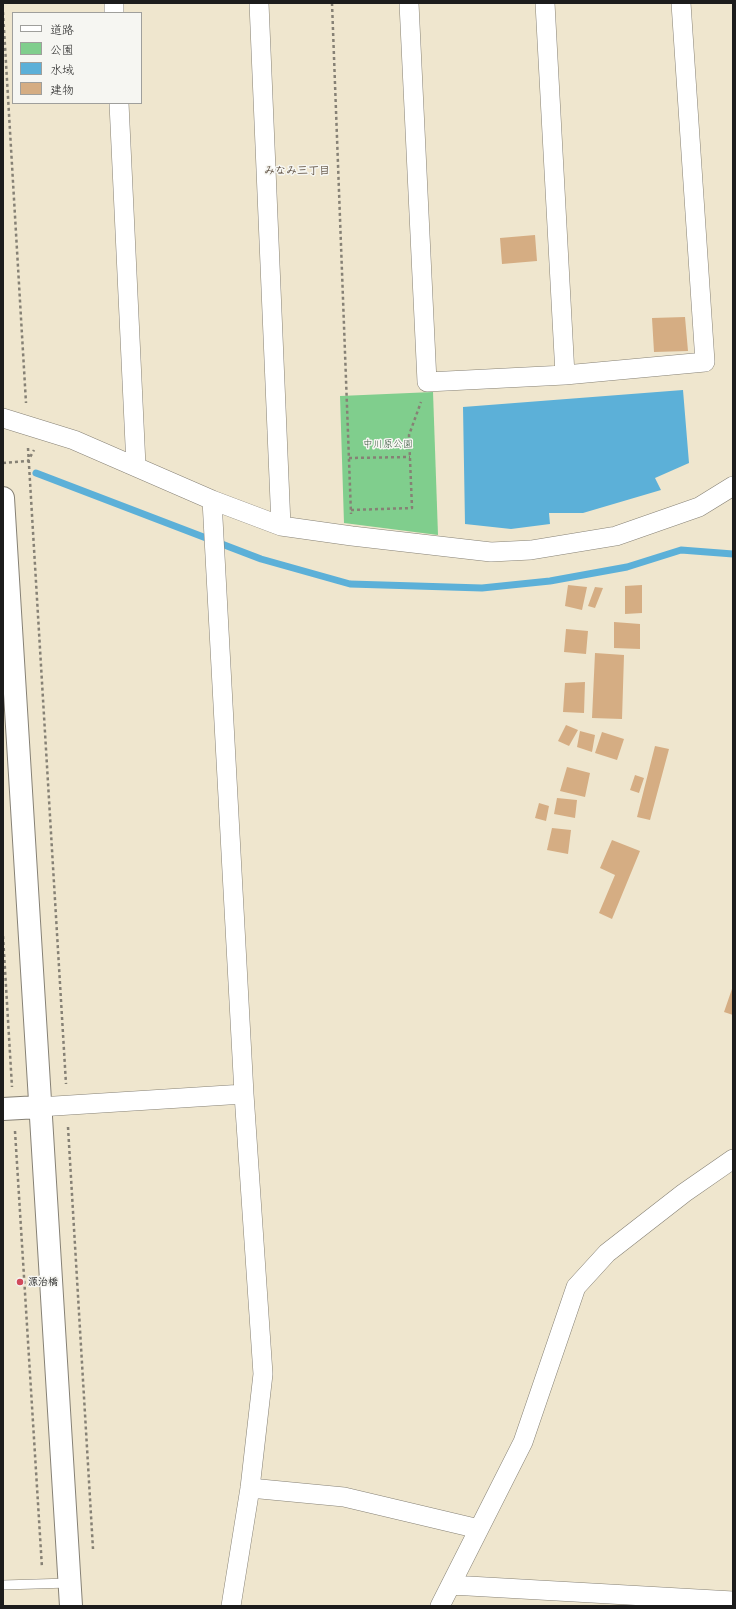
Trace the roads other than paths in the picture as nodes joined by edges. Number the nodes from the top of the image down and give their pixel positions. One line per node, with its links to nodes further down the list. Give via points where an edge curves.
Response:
1 (260, 3): 12 (street)
2 (409, 3): 6 (street, via 427,382)
3 (545, 3): 6 (street)
4 (681, 3): 6 (street, via 706,362)
5 (119, 104): 8 (street)
6 (565, 375)
7 (3, 418): 8 (street, via 74,440)
8 (136, 466): 11 (street)
9 (733, 486): 12 (street, via 699,507 616,536 531,550 491,552)
10 (3, 498): 14 (street)
11 (212, 500): 12 (street); 13 (street)
12 (281, 526)
13 (244, 1094): 14 (street); 17 (street, via 263,1374)
14 (40, 1107): 15 (street); 19 (street)
15 (8, 1108)
16 (733, 1159): 18 (street, via 684,1193 607,1253 576,1287 523,1442)
17 (250, 1488): 18 (street, via 344,1497); 24 (street)
18 (479, 1529): 21 (street)
19 (69, 1583): 20 (lane); 23 (street)
20 (3, 1585)
21 (451, 1585): 22 (street); 25 (street)
22 (733, 1601)
23 (71, 1606)
24 (231, 1606)
25 (440, 1606)

